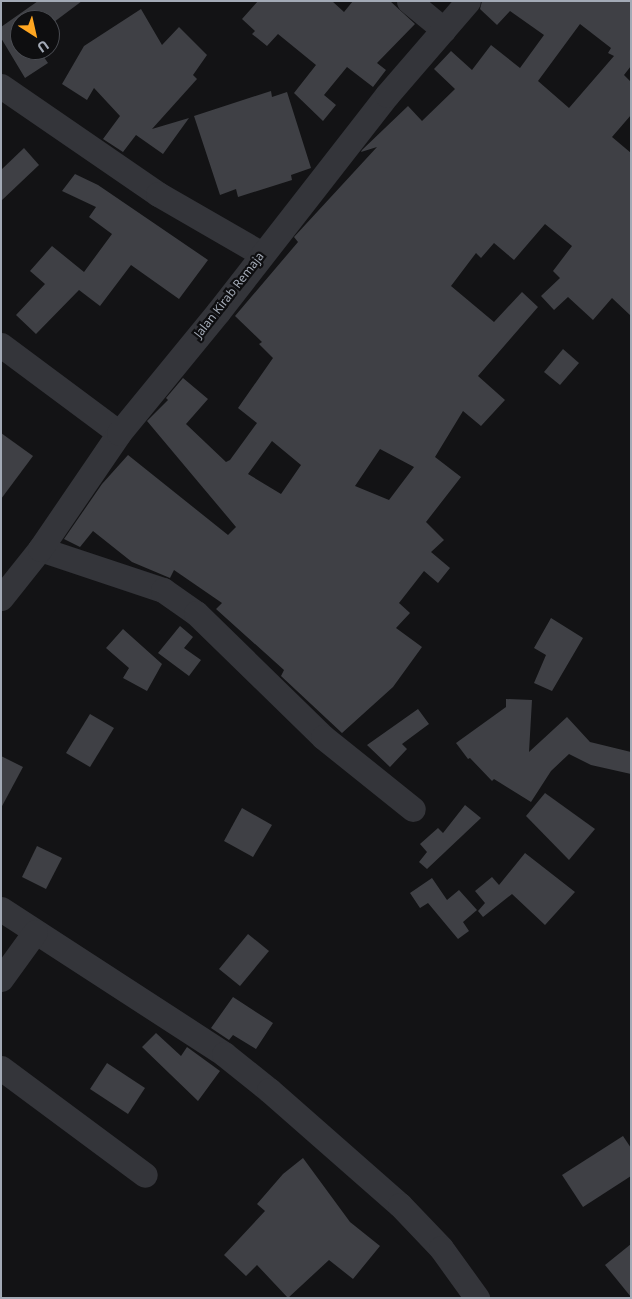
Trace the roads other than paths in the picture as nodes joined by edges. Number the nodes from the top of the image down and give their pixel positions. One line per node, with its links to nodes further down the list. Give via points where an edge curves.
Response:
1 (468, 1): 2 (street, Jalan Kirab Remaja)
2 (429, 17): 4 (street, Jalan Kirab Remaja, via 387,94)
3 (1, 86): 4 (street, via 158,194)
4 (262, 254): 6 (street, Jalan Kirab Remaja)
5 (1, 345): 6 (street)
6 (111, 428): 7 (street, Jalan Kirab Remaja)
7 (40, 549): 8 (street, Jalan Kirab Remaja); 9 (street, via 163,590 196,613 323,737)
8 (1, 598)
9 (413, 809)
10 (1, 909): 11 (street)
11 (35, 932): 12 (street); 15 (street, via 224,1054 269,1090 374,1181 441,1248)
12 (1, 979)
13 (1, 1068): 14 (street)
14 (145, 1175)
15 (477, 1298)

